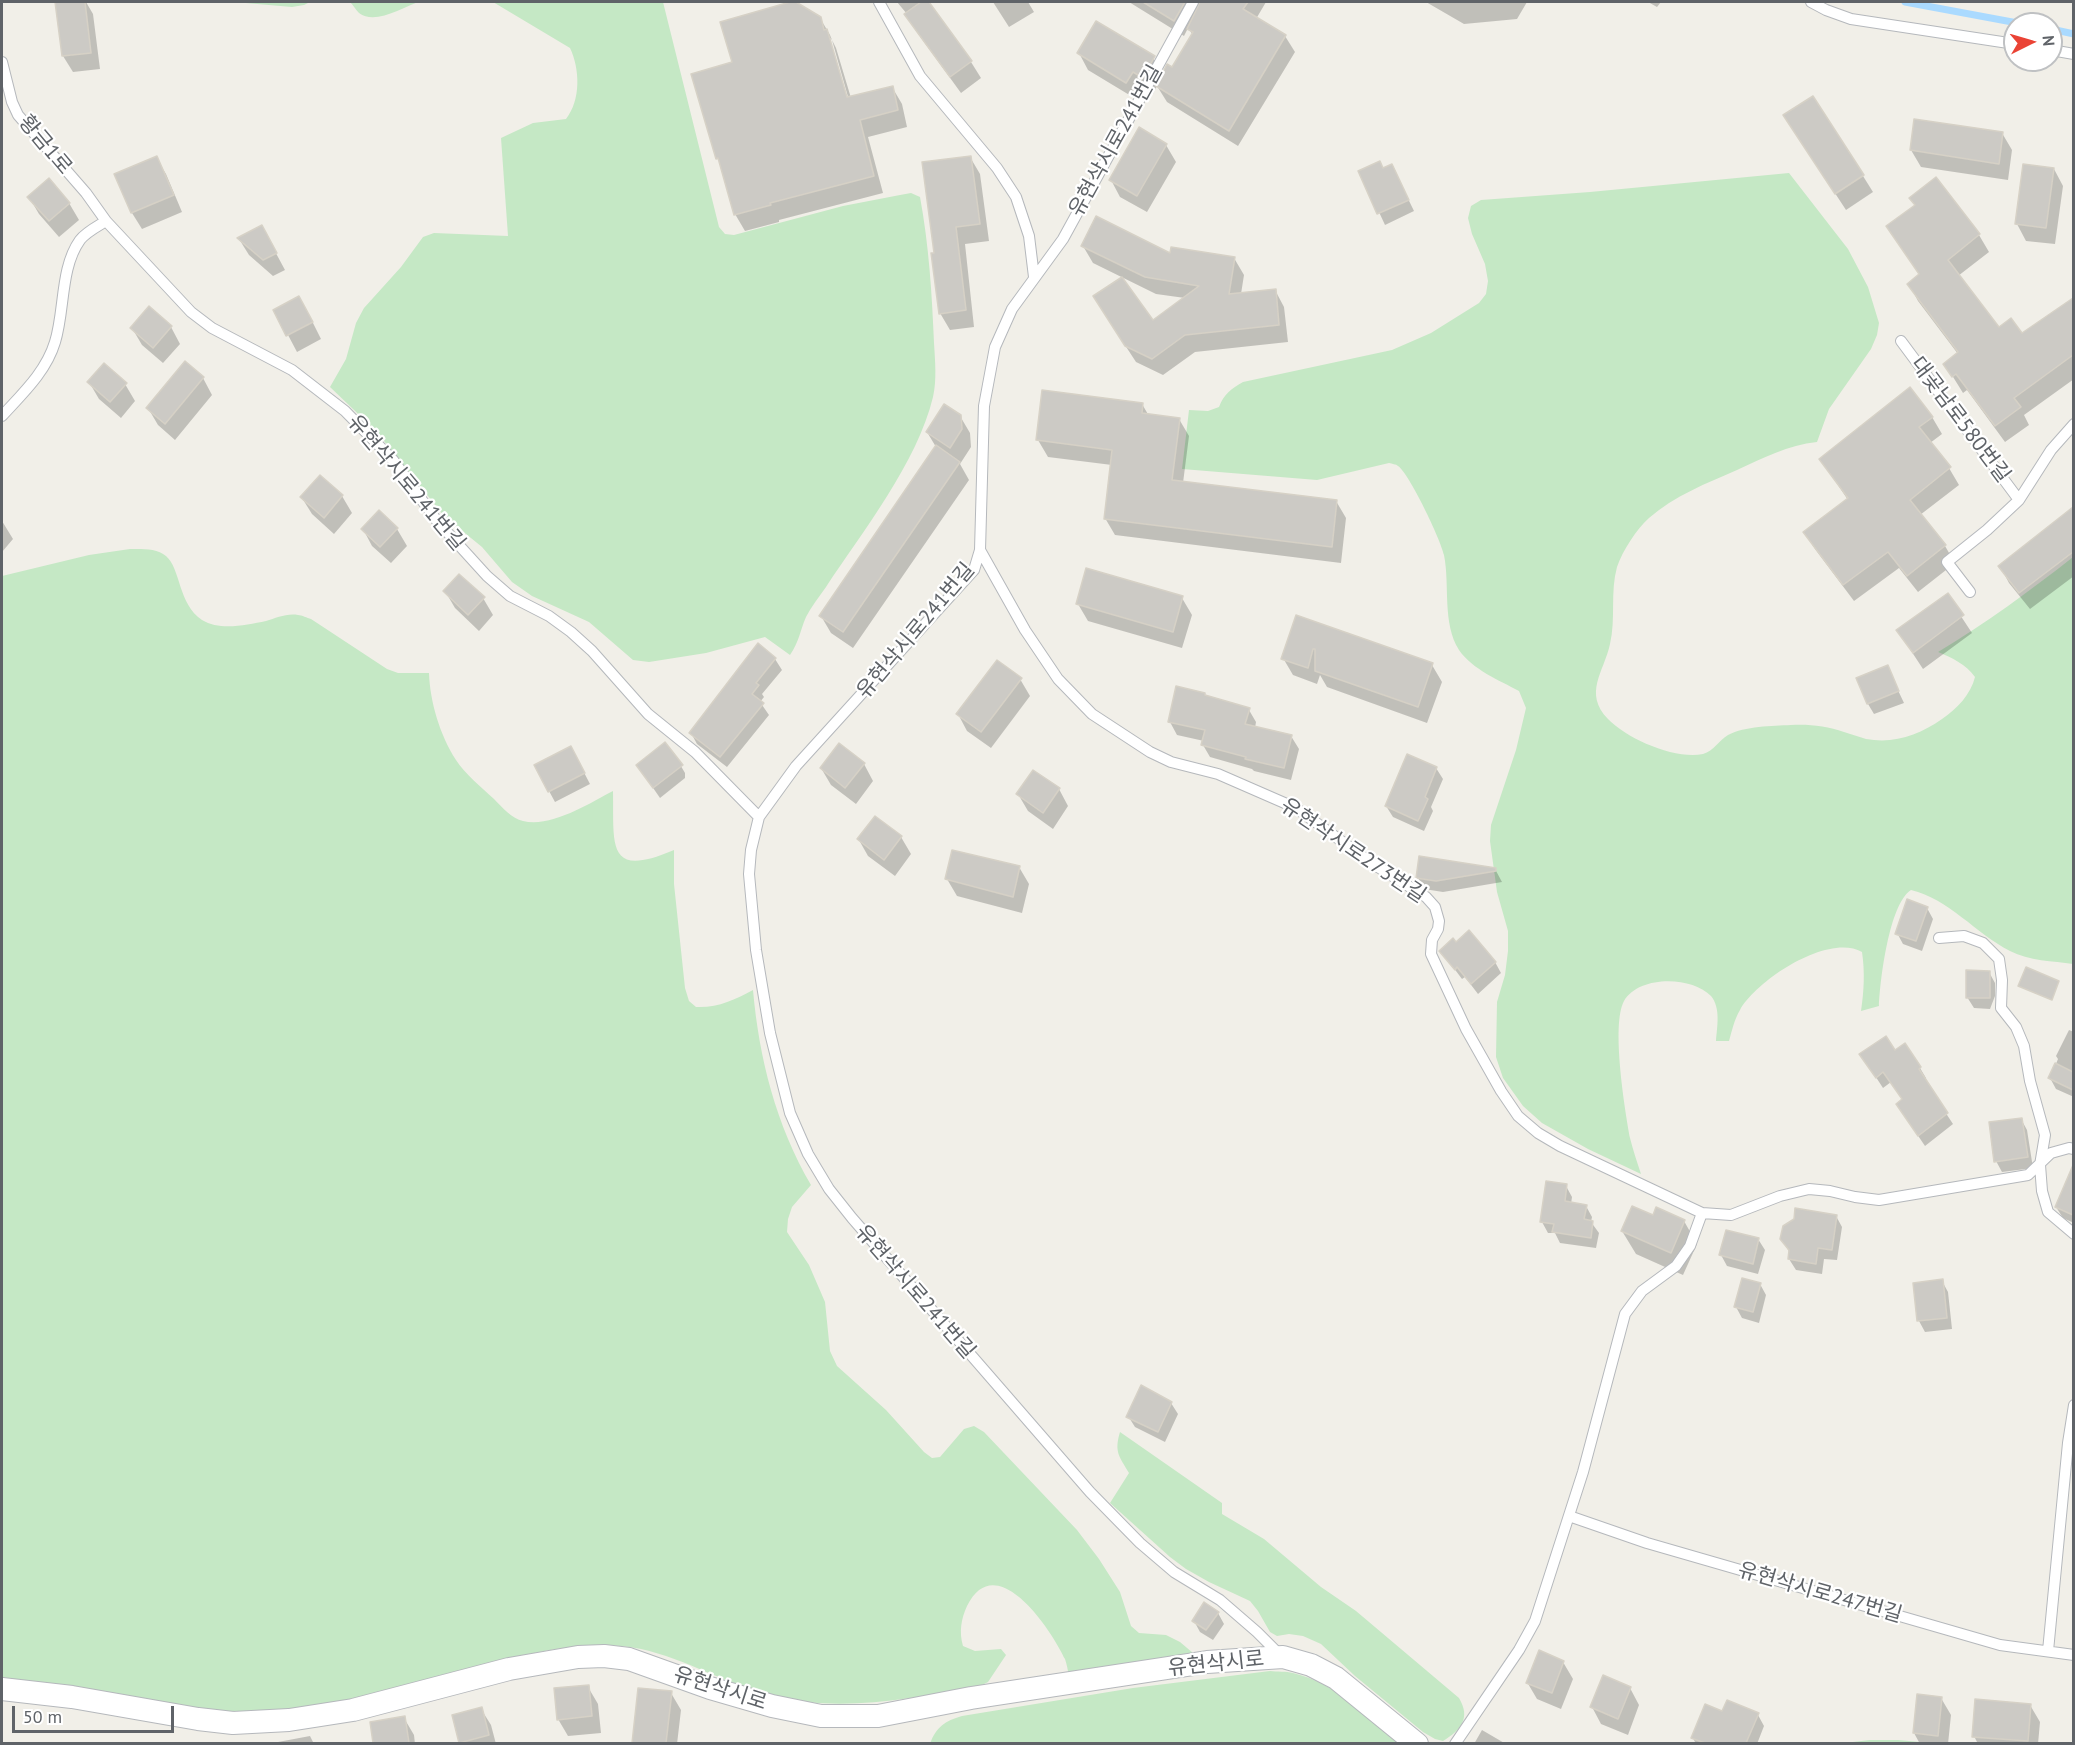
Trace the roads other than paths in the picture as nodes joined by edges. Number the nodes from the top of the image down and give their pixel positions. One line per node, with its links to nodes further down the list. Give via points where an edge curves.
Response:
1 (879, 2): 7 (lane, via 920,76 997,168 1016,197 1029,236)
2 (1193, 2): 7 (lane, 유현삭시로241번길, via 1063,238)
3 (1811, 2): 4 (lane, via 1851,19)
4 (2003, 42)
5 (2, 62): 6 (lane, 황금1로, via 18,115)
6 (106, 221): 9 (lane, via 81,238 72,255 55,344 41,373); 14 (lane, 유현삭시로241번길, via 191,312 212,328 292,370 345,411 393,460 437,521 487,576 510,596 572,632 648,714 695,752)
7 (1034, 277): 12 (lane, 유현삭시로241번길, via 1012,309 995,347 984,406)
8 (1901, 341): 11 (lane, 대곶남로580번길)
9 (2, 416)
10 (2073, 424): 11 (lane, 대곶남로580번길)
11 (2019, 500): 13 (lane, 대곶남로580번길, via 1947,562)
12 (981, 550): 14 (lane, 유현삭시로241번길, via 974,570 796,766); 18 (lane, 유현삭시로273번길, via 1025,630 1058,679 1092,714 1171,762 1218,774 1296,808 1426,897 1439,914 1431,954 1466,1029 1518,1116 1560,1146)
13 (1970, 592)
14 (759, 817): 24 (lane, 유현삭시로241번길, via 749,874 756,951 770,1034 790,1113 829,1189 1090,1492 1140,1543 1174,1572 1220,1600)
15 (1939, 938): 17 (lane, via 1964,936 1983,943 1999,959 2001,1008 2024,1046 2045,1136)
16 (2073, 1149): 17 (lane, 유현삭시로273번길, via 2051,1153)
17 (2040, 1166): 18 (lane, 유현삭시로273번길, via 2028,1175 1920,1195 1879,1200 1809,1189 1731,1215); 19 (lane, via 2048,1212)
18 (1702, 1213): 21 (lane, via 1690,1246 1676,1266 1642,1291 1625,1314)
19 (2073, 1234)
20 (2073, 1405): 22 (lane)
21 (1569, 1516): 22 (lane, 유현삭시로247번길, via 1647,1543 2000,1645); 27 (lane, via 1535,1621)
22 (2048, 1651): 23 (lane, 유현삭시로247번길)
23 (2073, 1655)
24 (1282, 1657): 25 (street, 유현삭시로, via 1207,1662 878,1716 821,1716 772,1706 629,1659 604,1656 509,1669 353,1710 278,1721 233,1723 198,1719); 26 (street, 유현삭시로, via 1311,1665 1336,1678)
25 (2, 1689)
26 (1417, 1743)
27 (1455, 1743)

